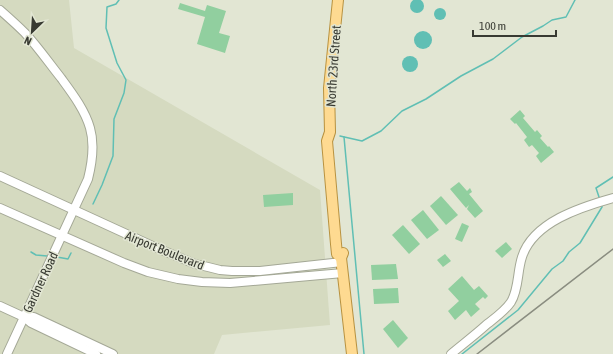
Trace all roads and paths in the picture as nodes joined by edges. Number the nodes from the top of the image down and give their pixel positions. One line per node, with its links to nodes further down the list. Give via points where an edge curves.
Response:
1 (338, 0): 8 (main road, North 23rd Street, via 330,88 330,132 327,141 336,244)
2 (0, 10): 6 (street, Gardner Road, via 24,32 71,91 91,129 92,164)
3 (0, 176): 6 (street, Airport Boulevard)
4 (613, 198): 15 (street, via 583,207 539,232 522,256 510,302 502,312)
5 (0, 208): 7 (street, Airport Boulevard)
6 (74, 210): 7 (street, Gardner Road); 8 (street, Airport Boulevard, via 195,264 220,270 260,271)
7 (62, 236): 8 (street, Airport Boulevard, via 130,265 162,276 191,281 242,282); 10 (street, Gardner Road)
8 (342, 264): 14 (main road, North 23rd Street)
9 (0, 306): 10 (street)
10 (24, 317): 11 (street, Gardner Road); 12 (street, via 31,323); 13 (street, via 34,316)
11 (7, 354)
12 (96, 354)
13 (113, 354)
14 (352, 354)
15 (451, 354)

